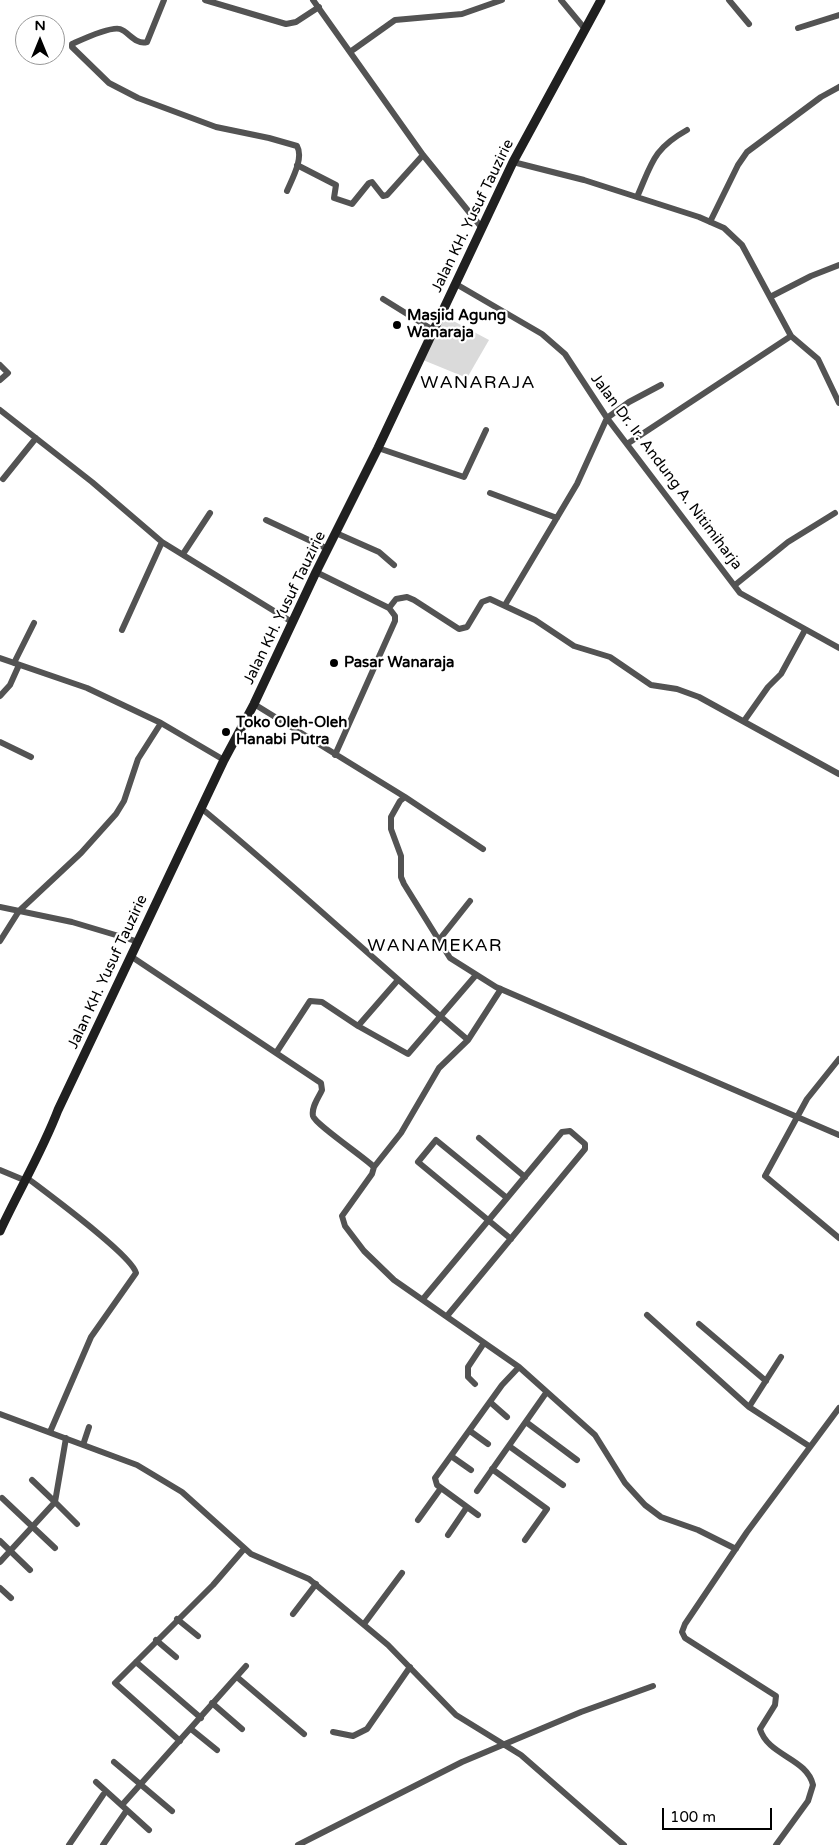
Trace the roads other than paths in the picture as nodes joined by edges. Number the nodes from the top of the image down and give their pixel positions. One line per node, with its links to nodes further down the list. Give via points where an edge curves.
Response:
1 (164, 0): 19 (street, via 147,42 142,43 122,30 114,29 93,34 72,44 72,47 109,83 138,98 221,128 296,146 299,151)
2 (205, 0): 9 (street, via 286,24 296,22)
3 (313, 0): 9 (street)
4 (502, 0): 8 (street)
5 (561, 0): 13 (street)
6 (601, 0): 13 (main road, Jalan KH. Yusuf Tauzirie)
7 (729, 0): 11 (street)
8 (483, 4): 14 (street, via 444,17 395,20)
9 (318, 7): 14 (street)
10 (839, 15): 12 (street)
11 (749, 24)
12 (798, 28)
13 (585, 29): 18 (main road, Jalan KH. Yusuf Tauzirie)
14 (350, 52): 17 (street)
15 (839, 87): 22 (street, via 820,97 747,152)
16 (688, 130): 21 (street, via 668,141 656,155)
17 (423, 155): 19 (street, via 387,195 383,196 372,182 352,204 334,198 336,185); 23 (street)
18 (513, 162): 21 (street); 23 (main road, Jalan KH. Yusuf Tauzirie)
19 (297, 165): 20 (street)
20 (287, 191)
21 (637, 197): 22 (street)
22 (710, 222): 26 (street, via 724,228 742,246)
23 (482, 228): 25 (main road, Jalan KH. Yusuf Tauzirie)
24 (839, 265): 26 (street)
25 (456, 284): 28 (main road, Jalan KH. Yusuf Tauzirie); 35 (street, Jalan Dr. Ir. Andung A. Nitimiharja, via 528,324 554,343 565,354)
26 (770, 297): 29 (street)
27 (383, 299): 28 (street)
28 (433, 330): 39 (main road, Jalan KH. Yusuf Tauzirie)
29 (791, 336): 33 (street, via 818,359); 38 (street)
30 (0, 365): 31 (street, via 8,373)
31 (0, 380)
32 (661, 385): 35 (street)
33 (839, 401)
34 (0, 410): 37 (street)
35 (607, 418): 38 (street, Jalan Dr. Ir. Andung A. Nitimiharja); 44 (street, via 577,484)
36 (486, 430): 39 (street, via 464,477)
37 (36, 438): 40 (street); 47 (street)
38 (628, 444): 52 (street, Jalan Dr. Ir. Andung A. Nitimiharja)
39 (378, 448): 46 (main road, Jalan KH. Yusuf Tauzirie)
40 (4, 479)
41 (490, 493): 44 (street)
42 (210, 513): 49 (street)
43 (835, 513): 52 (street, via 782,546)
44 (557, 518): 53 (street)
45 (266, 520): 48 (street)
46 (336, 533): 48 (main road, Jalan KH. Yusuf Tauzirie); 50 (street, via 380,552)
47 (162, 542): 49 (street); 57 (street)
48 (328, 549): 51 (main road, Jalan KH. Yusuf Tauzirie)
49 (183, 554): 55 (street)
50 (394, 565)
51 (316, 572): 54 (street); 55 (main road, Jalan KH. Yusuf Tauzirie)
52 (735, 585): 58 (street, Jalan Dr. Ir. Andung A. Nitimiharja, via 747,598)
53 (505, 605): 54 (street, via 494,599 485,600 463,629 455,628 407,597 396,599); 64 (street, via 574,646 610,657 651,685 687,692)
54 (389, 608): 67 (street, via 395,622)
55 (292, 622): 63 (main road, Jalan KH. Yusuf Tauzirie)
56 (34, 623): 61 (street)
57 (122, 630)
58 (805, 630): 59 (street, Jalan Dr. Ir. Andung A. Nitimiharja); 64 (street, via 779,677)
59 (839, 648)
60 (0, 658): 61 (street)
61 (16, 664): 62 (street, via 10,685); 65 (street, via 87,688)
62 (0, 696)
63 (254, 704): 67 (street); 69 (main road, Jalan KH. Yusuf Tauzirie)
64 (744, 721): 70 (street)
65 (161, 723): 69 (street); 76 (street, via 138,759 116,814 81,853)
66 (0, 742): 68 (street)
67 (335, 755): 71 (street)
68 (31, 757)
69 (224, 760): 72 (main road, Jalan KH. Yusuf Tauzirie)
70 (839, 774)
71 (405, 797): 73 (street); 77 (street, via 391,817 391,829 401,856 401,877)
72 (201, 808): 79 (main road, Jalan KH. Yusuf Tauzirie); 82 (street)
73 (484, 849)
74 (470, 901): 77 (street)
75 (0, 906): 76 (street)
76 (19, 911): 78 (street); 79 (street, via 72,922)
77 (438, 940): 81 (street, via 450,958)
78 (0, 941)
79 (139, 942): 80 (main road, Jalan KH. Yusuf Tauzirie)
80 (132, 957): 87 (street); 95 (main road, Jalan KH. Yusuf Tauzirie)
81 (476, 975): 83 (street); 84 (street)
82 (398, 980): 84 (street); 85 (street)
83 (501, 989): 86 (street); 89 (street)
84 (441, 1018): 85 (street, via 407,1054); 86 (street)
85 (358, 1026): 87 (street, via 314,999)
86 (468, 1040): 92 (street, via 439,1068 401,1132)
87 (276, 1053): 92 (street, via 322,1085 313,1112 316,1122)
88 (839, 1059): 89 (street, via 807,1099)
89 (798, 1118): 90 (street); 99 (street, via 765,1176)
90 (839, 1136)
91 (479, 1138): 94 (street)
92 (374, 1167): 101 (street, via 343,1213 343,1222 364,1251 385,1272)
93 (0, 1170): 95 (street)
94 (525, 1176): 96 (street); 100 (street, via 566,1130 585,1144 582,1153)
95 (25, 1179): 98 (main road, Jalan KH. Yusuf Tauzirie); 119 (street, via 102,1238 132,1265 136,1273 91,1337)
96 (507, 1198): 97 (street); 97 (street, via 436,1140 418,1162)
97 (489, 1220): 100 (street); 101 (street)
98 (0, 1231)
99 (839, 1238)
100 (511, 1239): 103 (street)
101 (424, 1299): 103 (street)
102 (647, 1315): 112 (street)
103 (447, 1316): 105 (street)
104 (699, 1324): 108 (street)
105 (484, 1343): 107 (street); 109 (street, via 468,1367 468,1377)
106 (781, 1357): 108 (street)
107 (519, 1367): 110 (street); 111 (street)
108 (766, 1380): 112 (street)
109 (475, 1384)
110 (546, 1393): 116 (street); 145 (street, via 595,1435 625,1483 645,1505 661,1517 698,1530)
111 (490, 1402): 115 (street); 118 (street)
112 (749, 1407): 124 (street)
113 (839, 1408): 124 (street)
114 (0, 1414): 119 (street)
115 (507, 1417)
116 (526, 1422): 123 (street); 126 (street)
117 (89, 1427): 122 (street)
118 (470, 1431): 121 (street); 125 (street)
119 (50, 1432): 120 (street)
120 (66, 1438): 122 (street); 134 (street)
121 (488, 1444)
122 (83, 1445): 144 (street, via 137,1466 166,1482 199,1506)
123 (509, 1446): 127 (street); 130 (street)
124 (809, 1446): 145 (street)
125 (451, 1456): 128 (street); 131 (street, via 435,1478)
126 (577, 1460)
127 (492, 1469): 132 (street); 141 (street, via 547,1509)
128 (471, 1470)
129 (32, 1480): 134 (street)
130 (563, 1485)
131 (441, 1488): 135 (street); 137 (street)
132 (476, 1492)
133 (2, 1498): 139 (street)
134 (55, 1502): 138 (street); 139 (street)
135 (467, 1507): 136 (street); 140 (street)
136 (478, 1516)
137 (418, 1520)
138 (77, 1524)
139 (32, 1527): 143 (street); 146 (street)
140 (448, 1535)
141 (525, 1540)
142 (0, 1542): 146 (street)
143 (55, 1548)
144 (244, 1549): 150 (street); 154 (street)
145 (736, 1549): 184 (street, via 684,1624 682,1632 685,1638 776,1696 775,1705 760,1729 762,1737 808,1772 813,1785 808,1801)
146 (10, 1551): 147 (street); 148 (street)
147 (0, 1562)
148 (30, 1570)
149 (402, 1573): 155 (street)
150 (316, 1584): 153 (street); 155 (street)
151 (0, 1588): 152 (street)
152 (11, 1598)
153 (292, 1614)
154 (177, 1619): 156 (street); 157 (street)
155 (364, 1624): 161 (street)
156 (198, 1636)
157 (156, 1640): 158 (street); 159 (street)
158 (176, 1657)
159 (136, 1662): 165 (street); 170 (street, via 115,1683)
160 (246, 1666): 162 (street)
161 (410, 1667): 168 (street, via 367,1729 353,1736); 171 (street, via 456,1715)
162 (237, 1676): 164 (street); 169 (street)
163 (654, 1686): 171 (street)
164 (212, 1703): 165 (street); 167 (street)
165 (201, 1718): 166 (street)
166 (191, 1729): 170 (street); 172 (street)
167 (242, 1729)
168 (333, 1732)
169 (304, 1734)
170 (180, 1741): 175 (street)
171 (506, 1744): 182 (street, via 416,1784); 183 (street)
172 (217, 1750)
173 (114, 1762): 175 (street)
174 (96, 1782): 177 (street)
175 (140, 1784): 177 (street); 178 (street)
176 (103, 1796): 180 (street)
177 (124, 1808): 179 (street); 181 (street)
178 (172, 1811)
179 (149, 1830)
180 (69, 1845)
181 (103, 1845)
182 (298, 1845)
183 (624, 1845)
184 (776, 1845)

